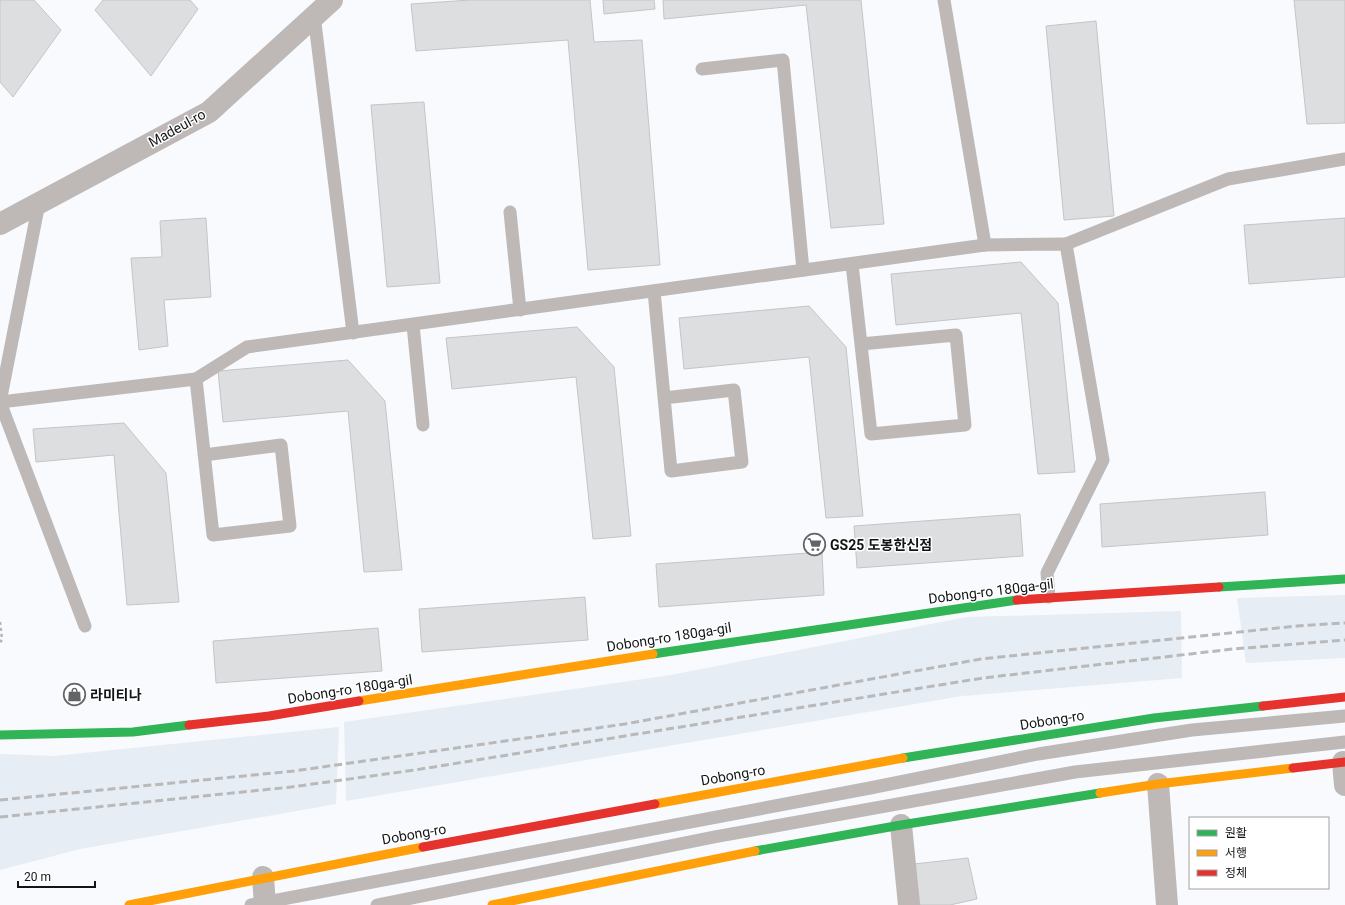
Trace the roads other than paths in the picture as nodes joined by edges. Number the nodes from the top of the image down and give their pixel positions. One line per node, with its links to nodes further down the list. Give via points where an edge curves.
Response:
1 (332, 0): 3 (street, Madeul-ro)
2 (944, 0): 10 (lane)
3 (314, 15): 6 (street, Madeul-ro, via 208,112); 16 (lane)
4 (702, 69): 12 (lane, via 783,60)
5 (1345, 159): 9 (lane, via 1228,179)
6 (39, 203): 8 (street, Madeul-ro); 20 (lane)
7 (510, 212): 14 (lane)
8 (0, 224)
9 (1066, 244): 10 (lane); 24 (lane, via 1103,460 1047,573)
10 (985, 245): 11 (lane)
11 (852, 264): 12 (lane); 17 (lane)
12 (803, 270): 13 (lane)
13 (654, 291): 14 (lane); 19 (lane)
14 (520, 310): 15 (lane)
15 (413, 325): 16 (lane); 21 (lane)
16 (353, 333): 18 (lane, via 247,347)
17 (861, 344): 17 (lane, via 871,434 965,425 956,335)
18 (196, 379): 20 (lane); 22 (lane)
19 (664, 398): 19 (lane, via 671,471 742,462 734,390)
20 (0, 402): 25 (lane)
21 (423, 425)
22 (204, 455): 22 (lane, via 213,535 290,526 281,445)
23 (1345, 579): 24 (main road, Dobong-ro 180ga-gil)
24 (1049, 597): 28 (main road, Dobong-ro 180ga-gil, via 990,603 712,644 269,716 132,732)
25 (85, 626)
26 (1345, 697): 33 (main road, Dobong-ro, via 1154,718 895,759)
27 (1345, 716): 34 (lane, via 1192,730 1038,754 862,790)
28 (0, 735)
29 (1344, 755): 30 (main road); 31 (street); 36 (lane, via 1075,772 714,837)
30 (1158, 784): 32 (main road); 39 (street)
31 (1345, 785)
32 (901, 825): 37 (main road, via 730,856); 38 (street)
33 (262, 877): 34 (street); 35 (main road, Dobong-ro)
34 (260, 904)
35 (130, 905)
36 (377, 905)
37 (492, 905)
38 (908, 905)
39 (1166, 905)

